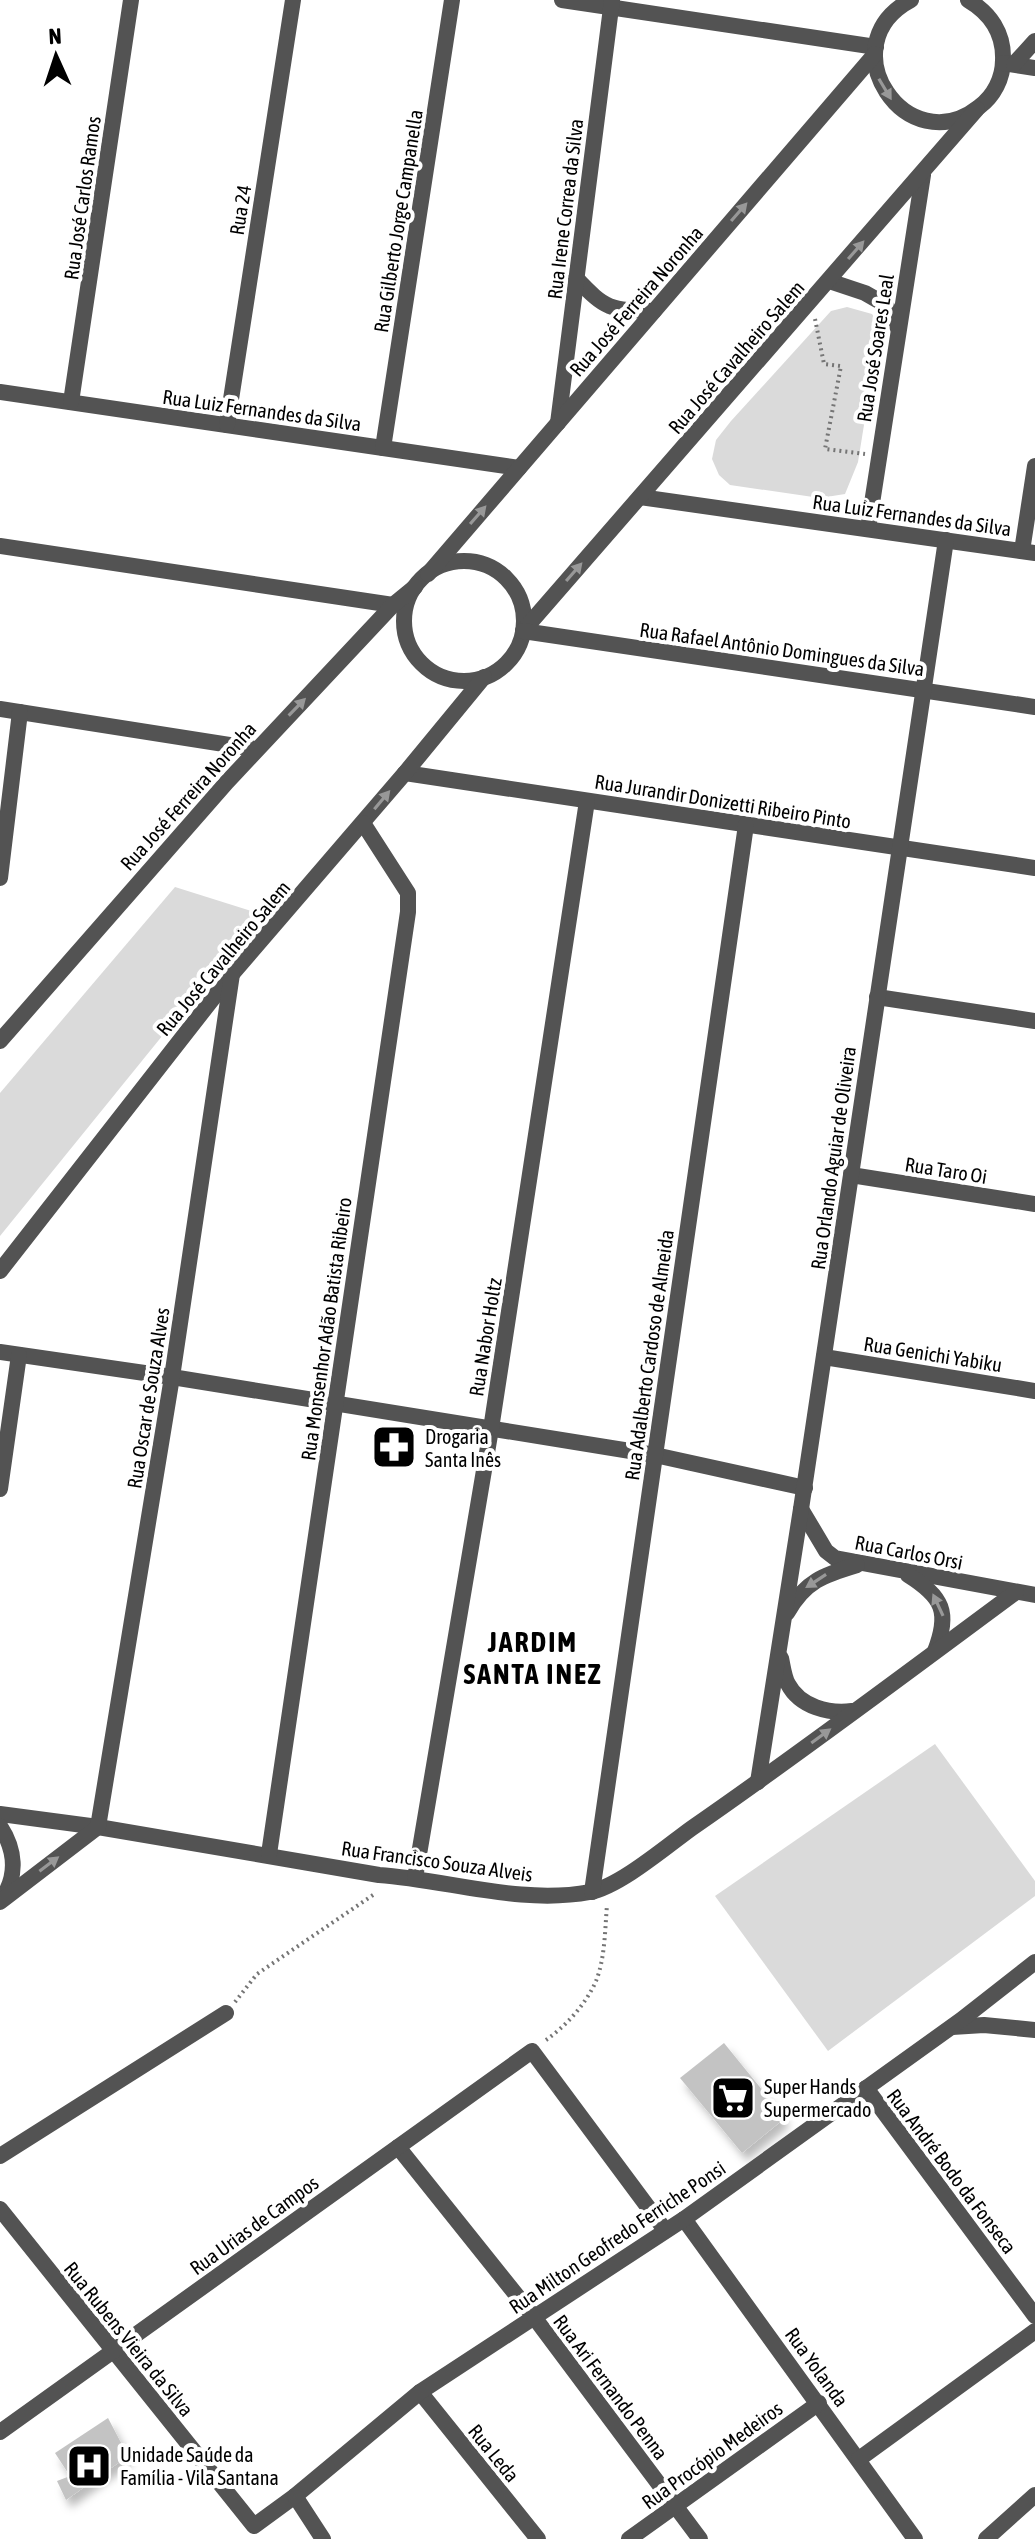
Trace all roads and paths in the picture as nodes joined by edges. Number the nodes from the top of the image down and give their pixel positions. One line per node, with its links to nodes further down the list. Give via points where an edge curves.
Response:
1 (131, 0): 20 (street, Rua José Carlos Ramos)
2 (293, 0): 22 (street, Rua 24)
3 (452, 0): 23 (street, Rua Gilberto Jorge Campanella)
4 (562, 0): 7 (street)
5 (968, 0): 10 (street, via 995,25)
6 (907, 1): 9 (street, Rua José Ferreira Noronha, via 888,18)
7 (612, 4): 9 (street); 14 (street, Rua Irene Correa da Silva)
8 (1035, 41): 10 (street, Rua José Cavalheiro Salem)
9 (875, 50): 12 (street, one-way to 12, via 884,91 902,110 925,120 950,120); 17 (street, Rua José Ferreira Noronha, one-way to 9)
10 (1009, 64): 11 (street); 12 (street, Rua José Cavalheiro Salem)
11 (1035, 68)
12 (977, 109): 13 (street, Rua José Cavalheiro Salem)
13 (923, 173): 15 (street, Rua José Cavalheiro Salem, one-way to 13); 18 (street, Rua José Soares Leal)
14 (576, 278): 17 (street, via 599,302 617,310); 21 (street, Rua Irene Correa da Silva)
15 (829, 281): 16 (street, Rua José Cavalheiro Salem); 18 (street, via 886,305)
16 (812, 301): 24 (path, via 824,364 841,366 825,449); 27 (street, Rua José Cavalheiro Salem)
17 (654, 311): 21 (street, Rua José Ferreira Noronha)
18 (898, 328): 24 (street, Rua José Soares Leal)
19 (0, 392): 20 (street, Rua Luiz Fernandes da Silva)
20 (71, 402): 22 (street, Rua Luiz Fernandes da Silva)
21 (558, 423): 26 (street, Rua José Ferreira Noronha)
22 (227, 425): 23 (street, Rua Luiz Fernandes da Silva)
23 (383, 448): 26 (street, Rua Luiz Fernandes da Silva)
24 (879, 456): 28 (street, Rua José Soares Leal)
25 (1035, 466): 31 (street)
26 (519, 468): 32 (street, Rua José Ferreira Noronha, one-way to 26)
27 (640, 497): 28 (street, Rua Luiz Fernandes da Silva); 34 (street, Rua José Cavalheiro Salem, one-way to 27)
28 (868, 529): 29 (street, Rua Luiz Fernandes da Silva)
29 (946, 540): 31 (street, Rua Luiz Fernandes da Silva); 36 (street, Rua Orlando Aguiar de Oliveira)
30 (0, 546): 33 (street)
31 (1029, 552)
32 (422, 580): 33 (street, Rua José Ferreira Noronha); 34 (street, via 442,566 465,562 497,572 519,599); 35 (street, via 404,619 413,652 428,669 449,679)
33 (393, 605): 40 (street, Rua José Ferreira Noronha, one-way to 33)
34 (523, 631): 35 (street, via 513,656); 36 (street, Rua Rafael Antônio Domingues da Silva)
35 (484, 677): 41 (street, Rua José Cavalheiro Salem)
36 (923, 690): 37 (street, Rua Rafael Antônio Domingues da Silva); 45 (street, Rua Orlando Aguiar de Oliveira)
37 (1035, 707)
38 (0, 709): 39 (street)
39 (20, 712): 40 (street); 47 (street)
40 (256, 749): 51 (street, Rua José Ferreira Noronha)
41 (405, 773): 42 (street, Rua Jurandir Donizetti Ribeiro Pinto); 43 (street, Rua José Cavalheiro Salem, one-way to 41)
42 (587, 801): 44 (street, Rua Jurandir Donizetti Ribeiro Pinto); 61 (street, Rua Nabor Holtz)
43 (363, 823): 48 (street, Rua José Cavalheiro Salem); 60 (street, Rua Monsenhor Adão Batista Ribeiro, via 408,893 408,912)
44 (746, 825): 45 (street, Rua Jurandir Donizetti Ribeiro Pinto); 62 (street, Rua Adalberto Cardoso de Almeida)
45 (900, 848): 46 (street, Rua Jurandir Donizetti Ribeiro Pinto); 49 (street, Rua Orlando Aguiar de Oliveira)
46 (1035, 868)
47 (0, 878)
48 (232, 974): 54 (street, Rua José Cavalheiro Salem); 58 (street, Rua Oscar de Souza Alves)
49 (877, 997): 50 (street); 52 (street, Rua Orlando Aguiar de Oliveira)
50 (1035, 1021)
51 (0, 1041)
52 (851, 1175): 53 (street, Rua Taro Oi); 57 (street, Rua Orlando Aguiar de Oliveira)
53 (1035, 1204)
54 (0, 1271)
55 (0, 1352): 56 (street)
56 (19, 1355): 58 (street); 64 (street)
57 (824, 1357): 59 (street, Rua Genichi Yabiku); 63 (street, Rua Orlando Aguiar de Oliveira)
58 (172, 1377): 60 (street); 77 (street, Rua Oscar de Souza Alves)
59 (1035, 1391)
60 (336, 1403): 61 (street); 78 (street, Rua Monsenhor Adão Batista Ribeiro)
61 (491, 1429): 62 (street); 80 (street, Rua Nabor Holtz)
62 (655, 1455): 63 (street); 82 (street, Rua Adalberto Cardoso de Almeida)
63 (805, 1488): 65 (street, Rua Orlando Aguiar de Oliveira)
64 (0, 1489)
65 (801, 1509): 66 (street, Rua Carlos Orsi, via 826,1551); 70 (street, Rua Orlando Aguiar de Oliveira)
66 (863, 1564): 67 (street, Rua Carlos Orsi); 70 (street, one-way to 70, via 821,1575 794,1600)
67 (903, 1571): 68 (street, Rua Carlos Orsi); 72 (street, one-way to 67, via 944,1620 942,1608)
68 (1016, 1592): 69 (street, Rua Carlos Orsi); 72 (street, Rua Francisco Souza Alveis)
69 (1035, 1595)
70 (784, 1618): 71 (street, Rua Orlando Aguiar de Oliveira)
71 (779, 1649): 73 (street, via 795,1694 834,1713); 74 (street, Rua Orlando Aguiar de Oliveira)
72 (934, 1652): 73 (street, Rua Francisco Souza Alveis)
73 (854, 1711): 74 (street, Rua Francisco Souza Alveis, one-way to 73)
74 (758, 1782): 81 (street, Rua Francisco Souza Alveis)
75 (0, 1814): 77 (street, Rua Francisco Souza Alveis)
76 (0, 1826): 83 (street, via 10,1841 14,1864 10,1887)
77 (98, 1827): 78 (street, Rua Francisco Souza Alveis); 83 (street, one-way to 77)
78 (269, 1854): 79 (street, Rua Francisco Souza Alveis)
79 (396, 1876): 80 (street, Rua Francisco Souza Alveis); 86 (path, via 257,1974)
80 (415, 1878): 82 (street, Rua Francisco Souza Alveis, via 536,1897)
81 (609, 1884): 82 (street, Rua Francisco Souza Alveis); 90 (path, via 596,1981 563,2028)
82 (592, 1892)
83 (0, 1902)
84 (1034, 1963): 85 (street, Rua Milton Geofredo Ferriche Ponsi)
85 (983, 2002): 87 (street, via 982,2015); 88 (street, Rua Milton Geofredo Ferriche Ponsi)
86 (226, 2013): 93 (street)
87 (995, 2026): 88 (street); 89 (street)
88 (951, 2027): 91 (street, Rua Milton Geofredo Ferriche Ponsi)
89 (1035, 2030)
90 (532, 2051): 92 (street, Rua Urias de Campos); 96 (street)
91 (866, 2088): 95 (street, Rua Milton Geofredo Ferriche Ponsi); 97 (street, Rua André Bodo da Fonseca)
92 (398, 2147): 98 (street, Rua Ari Fernando Penna); 100 (street, Rua Urias de Campos)
93 (0, 2156)
94 (0, 2209): 100 (street, Rua Rubens Vieira da Silva)
95 (684, 2219): 96 (street, Rua Milton Geofredo Ferriche Ponsi); 102 (street, Rua Yolanda)
96 (665, 2230): 98 (street, Rua Milton Geofredo Ferriche Ponsi)
97 (1035, 2316)
98 (534, 2317): 101 (street, Rua Milton Geofredo Ferriche Ponsi); 107 (street, Rua Ari Fernando Penna)
99 (1035, 2331): 104 (street)
100 (114, 2350): 103 (street, Rua Urias de Campos); 108 (street, Rua Rubens Vieira da Silva)
101 (420, 2392): 106 (street, Rua Milton Geofredo Ferriche Ponsi); 110 (street, Rua Leda)
102 (819, 2403): 104 (street, Rua Yolanda); 107 (street, Rua Procópio Medeiros)
103 (0, 2432)
104 (859, 2459): 113 (street, Rua Yolanda)
105 (1035, 2495): 114 (street)
106 (295, 2496): 108 (street, Rua Rubens Vieira da Silva); 109 (street)
107 (675, 2506): 111 (street, Rua Procópio Medeiros); 112 (street, Rua Ari Fernando Penna)
108 (249, 2532)
109 (317, 2537)
110 (538, 2539)
111 (629, 2539)
112 (700, 2539)
113 (915, 2539)
114 (986, 2539)

